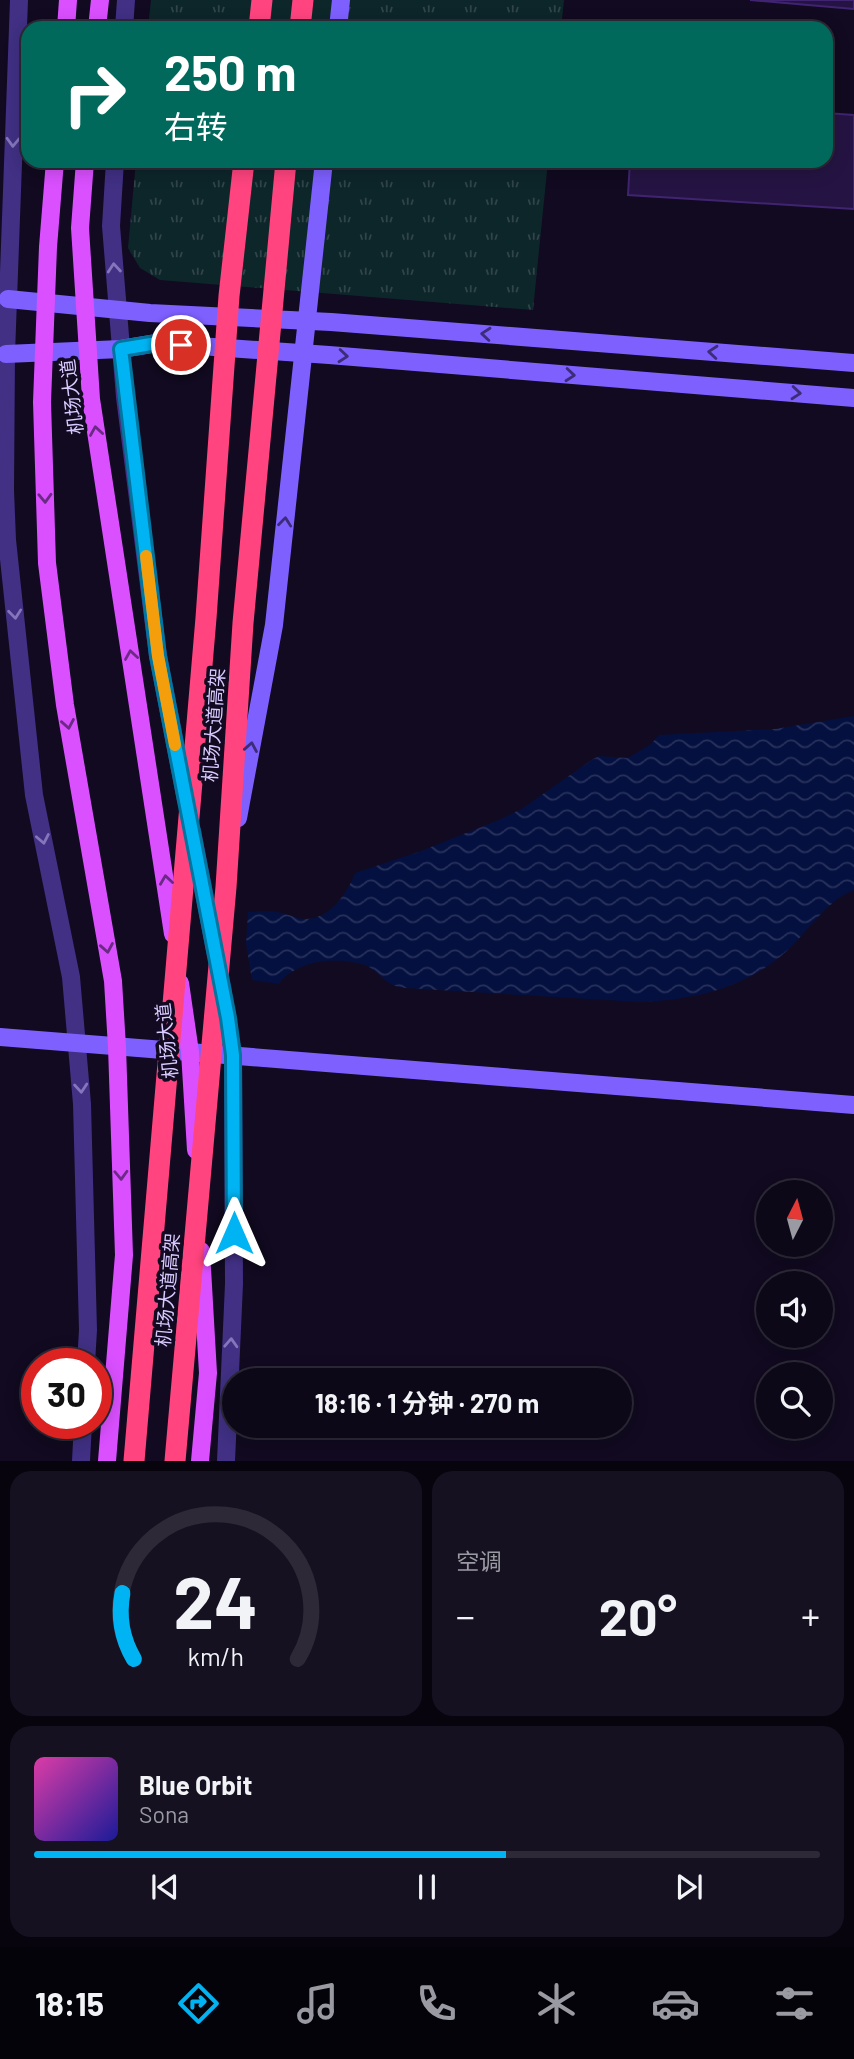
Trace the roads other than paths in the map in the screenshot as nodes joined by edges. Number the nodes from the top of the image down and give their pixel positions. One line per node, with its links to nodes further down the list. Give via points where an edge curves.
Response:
1 (19, 0): 20 (street, one-way to 20)
2 (68, 0): 8 (main road)
3 (100, 0): 9 (main road)
4 (126, 0): 10 (street)
5 (262, 0): 11 (highway)
6 (303, 0): 12 (highway)
7 (341, 0): 13 (street)
8 (66, 21)
9 (98, 21)
10 (124, 21)
11 (260, 21)
12 (301, 21)
13 (339, 21)
14 (55, 168): 21 (main road, 机场大道)
15 (85, 168): 22 (main road, 机场大道, via 79,228)
16 (115, 168): 23 (street, one-way to 16, via 111,226)
17 (243, 168): 41 (highway, 机场大道高架, bridge)
18 (285, 168): 30 (highway, 机场大道高架, bridge, via 243,623)
19 (323, 168): 30 (street, one-way to 19, bridge, via 274,625)
20 (8, 299): 21 (street); 27 (street)
21 (45, 303): 22 (street); 26 (main road, 机场大道)
22 (84, 306): 23 (street); 25 (main road, 机场大道)
23 (118, 310): 24 (street); 28 (street, one-way to 23)
24 (121, 349): 25 (street); 29 (street, one-way to 29, via 157,343 236,348); 35 (street, via 158,656)
25 (87, 351): 26 (street); 34 (main road, 机场大道, one-way to 25)
26 (43, 352): 27 (street); 33 (main road, 机场大道, one-way to 33, via 47,563 65,705 113,981)
27 (6, 354): 32 (street, one-way to 32, via 7,540 34,795 71,977)
28 (854, 363)
29 (854, 398)
30 (226, 887): 42 (highway, 机场大道高架, bridge)
31 (0, 1037): 32 (street)
32 (77, 1044): 33 (street); 37 (street, one-way to 37)
33 (117, 1047): 34 (street); 40 (main road, 机场大道, one-way to 40, via 124,1255)
34 (190, 1052): 35 (street); 43 (main road, 机场大道, via 208,1373)
35 (233, 1055): 36 (street); 44 (street, one-way to 35, via 234,1284)
36 (854, 1105)
37 (87, 1348)
38 (82, 1439): 39 (street)
39 (81, 1461)
40 (107, 1461)
41 (134, 1461)
42 (175, 1461)
43 (200, 1461)
44 (226, 1461)

